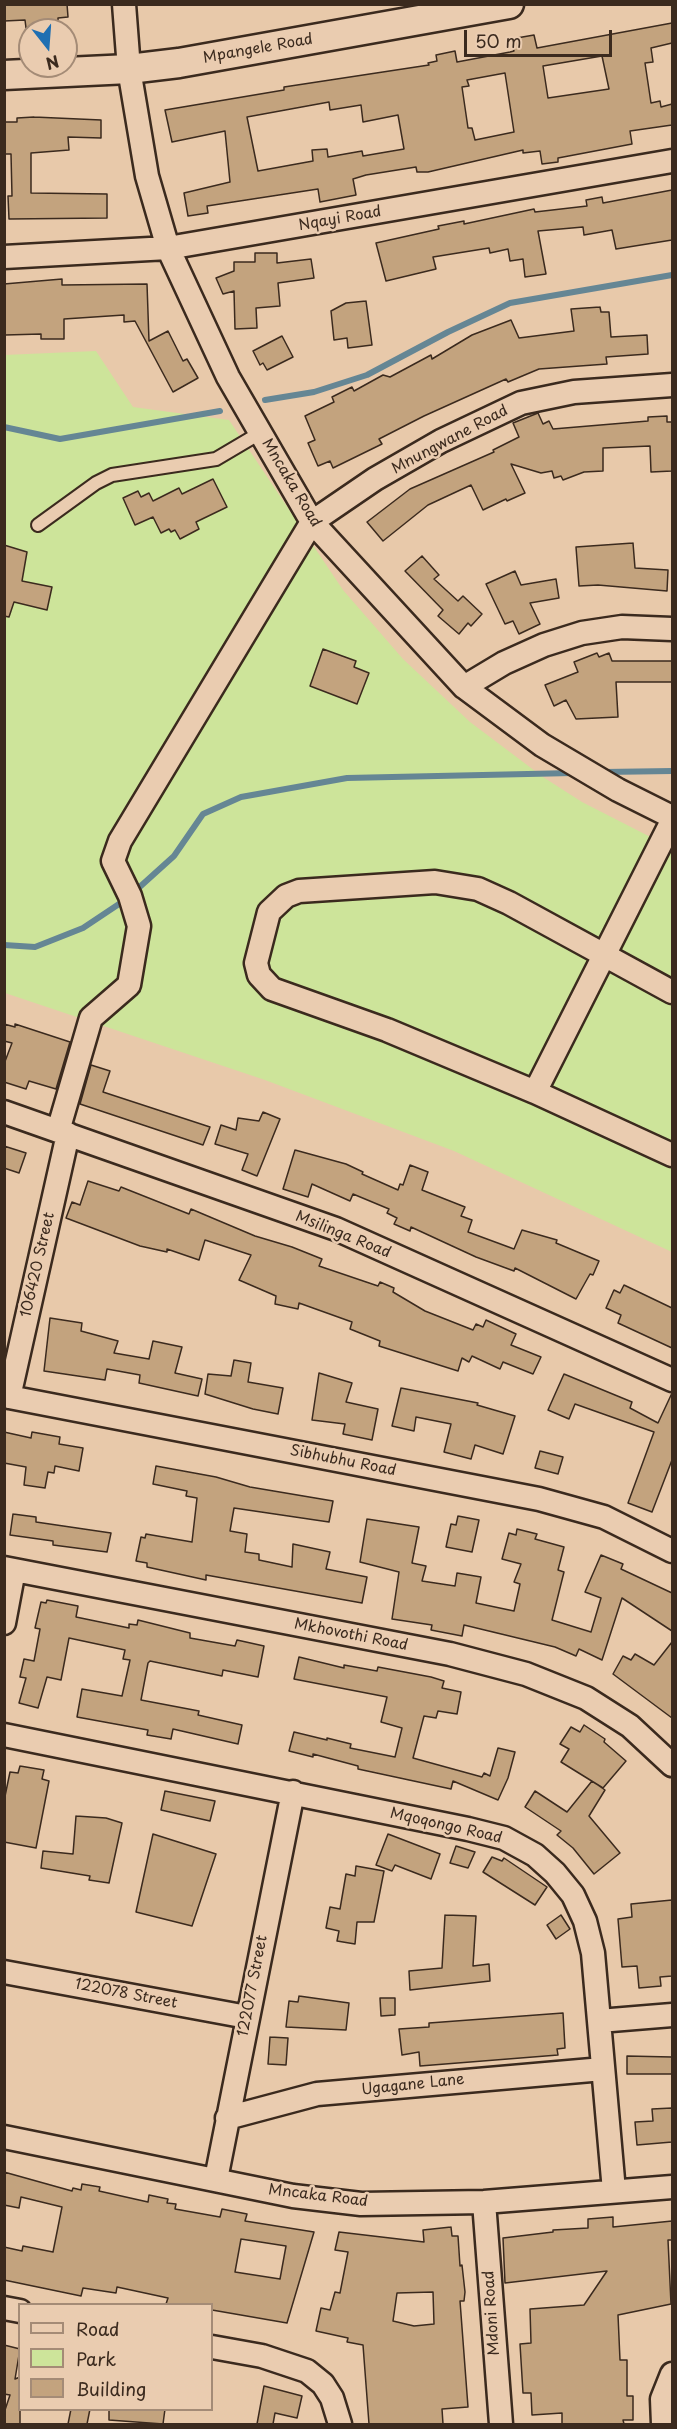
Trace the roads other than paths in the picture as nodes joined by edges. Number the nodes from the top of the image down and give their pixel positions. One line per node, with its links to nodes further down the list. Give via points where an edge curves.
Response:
1 (124, 4): 3 (street, Mncaka Road)
2 (509, 4): 3 (street, Mpangele Road)
3 (129, 69): 4 (street, Mpangele Road); 6 (street, Mncaka Road, via 147,176)
4 (4, 75)
5 (672, 161): 6 (street, Nqayi Road)
6 (168, 248): 7 (street, Nqayi Road); 9 (street, Mncaka Road, via 223,367)
7 (4, 257)
8 (672, 385): 10 (street, Mnungwane Road, via 574,392 520,403 441,441)
9 (260, 433): 10 (street, Mncaka Road); 11 (lane, via 216,459 112,475)
10 (312, 522): 13 (street, Mncaka Road); 20 (street, 106420 Street, via 120,841 113,861 139,926 129,985 91,1018)
11 (38, 525)
12 (672, 629): 13 (street, via 622,627 582,633 504,663)
13 (464, 687): 14 (street, Mncaka Road, via 542,745)
14 (672, 817)
15 (672, 821): 16 (street)
16 (604, 955): 17 (street); 18 (street); 18 (street, via 509,903 459,884 435,882 299,891 277,902 269,912 256,963 258,975 272,989 387,1030)
17 (672, 992)
18 (535, 1092): 21 (street)
19 (4, 1112): 20 (street, Msilinga Road)
20 (63, 1132): 22 (street, Msilinga Road, via 336,1229); 23 (street, 106420 Street)
21 (672, 1155)
22 (672, 1380)
23 (7, 1396): 24 (street, Sibhubhu Road, via 539,1498 604,1517)
24 (672, 1551)
25 (9, 1569): 26 (street); 28 (street, Mkhovothi Road, via 450,1654 526,1674 595,1704 630,1726)
26 (4, 1623)
27 (4, 1735): 29 (street, Mqoqongo Road)
28 (672, 1764)
29 (293, 1792): 32 (street, 122077 Street); 33 (street, Mqoqongo Road, via 486,1833 504,1838 535,1856 573,1895 585,1921 593,1953)
30 (4, 1972): 32 (street, 122078 Street)
31 (672, 2015): 33 (street)
32 (247, 2017): 35 (street, 122077 Street)
33 (599, 2021): 34 (street, Mqoqongo Road)
34 (603, 2069): 35 (street, Ugagane Lane, via 317,2094); 39 (street, Mqoqongo Road)
35 (227, 2118): 37 (street, 122077 Street)
36 (4, 2137): 37 (street, Mncaka Road)
37 (216, 2179): 40 (street, Mncaka Road, via 293,2196 361,2204)
38 (672, 2187): 39 (street, Mncaka Road)
39 (614, 2191): 40 (street, Mncaka Road)
40 (484, 2202): 44 (street, Mdoni Road)
41 (213, 2347): 43 (street, via 262,2356 308,2371 332,2398)
42 (672, 2374): 45 (street, via 662,2398)
43 (340, 2424)
44 (501, 2424)
45 (663, 2424)

